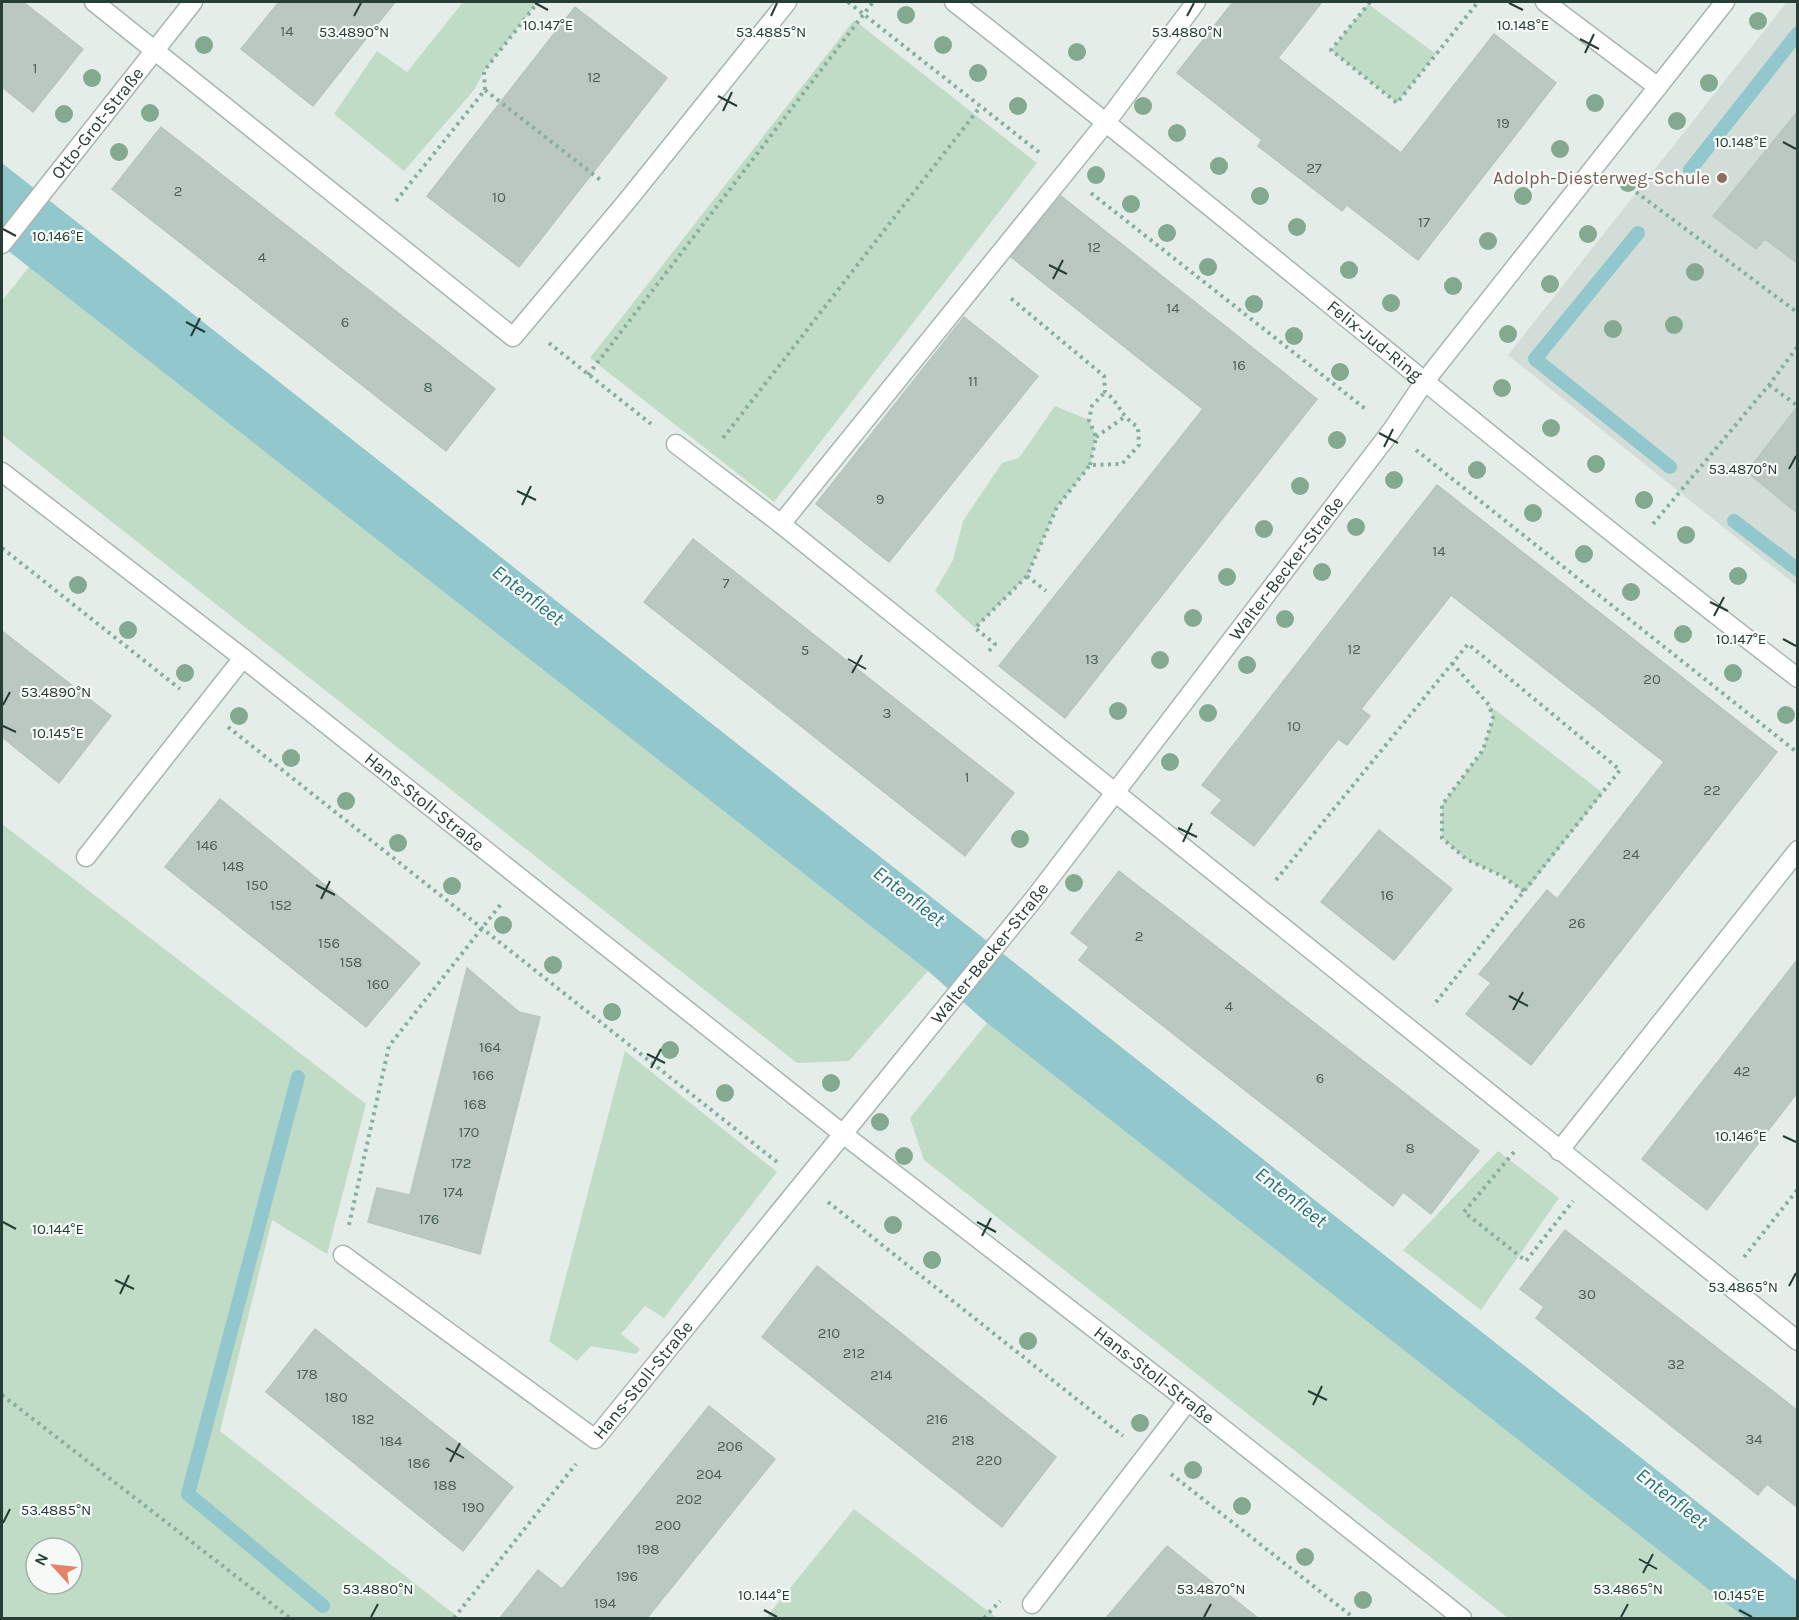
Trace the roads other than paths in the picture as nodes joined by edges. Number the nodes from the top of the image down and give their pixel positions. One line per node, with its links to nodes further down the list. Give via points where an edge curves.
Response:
1 (94, 2): 8 (street)
2 (193, 2): 8 (street, Otto-Grot-Straße)
3 (787, 2): 8 (street, via 513,337)
4 (954, 2): 10 (street, Felix-Jud-Ring)
5 (1196, 2): 10 (street)
6 (1545, 2): 9 (street)
7 (1725, 2): 9 (street, Walter-Becker-Straße)
8 (154, 50): 11 (street, Otto-Grot-Straße)
9 (1658, 87): 12 (street, Walter-Becker-Straße)
10 (1107, 121): 12 (street, Felix-Jud-Ring); 15 (street)
11 (2, 244)
12 (1425, 381): 17 (street, Felix-Jud-Ring, via 1631,550); 18 (street, Walter-Becker-Straße, via 1392,430)
13 (676, 444): 15 (street)
14 (2, 472): 16 (street, Hans-Stoll-Straße)
15 (781, 524): 18 (street)
16 (243, 658): 20 (street); 21 (street, Hans-Stoll-Straße)
17 (1797, 678)
18 (1115, 794): 21 (street, Walter-Becker-Straße); 22 (street)
19 (1797, 850): 22 (street)
20 (86, 857)
21 (843, 1134): 23 (street, Hans-Stoll-Straße, via 595,1438); 25 (street, Hans-Stoll-Straße)
22 (1559, 1151): 24 (street)
23 (343, 1255)
24 (1797, 1341)
25 (1188, 1401): 26 (street); 27 (street, Hans-Stoll-Straße)
26 (1032, 1604)
27 (1462, 1618)

